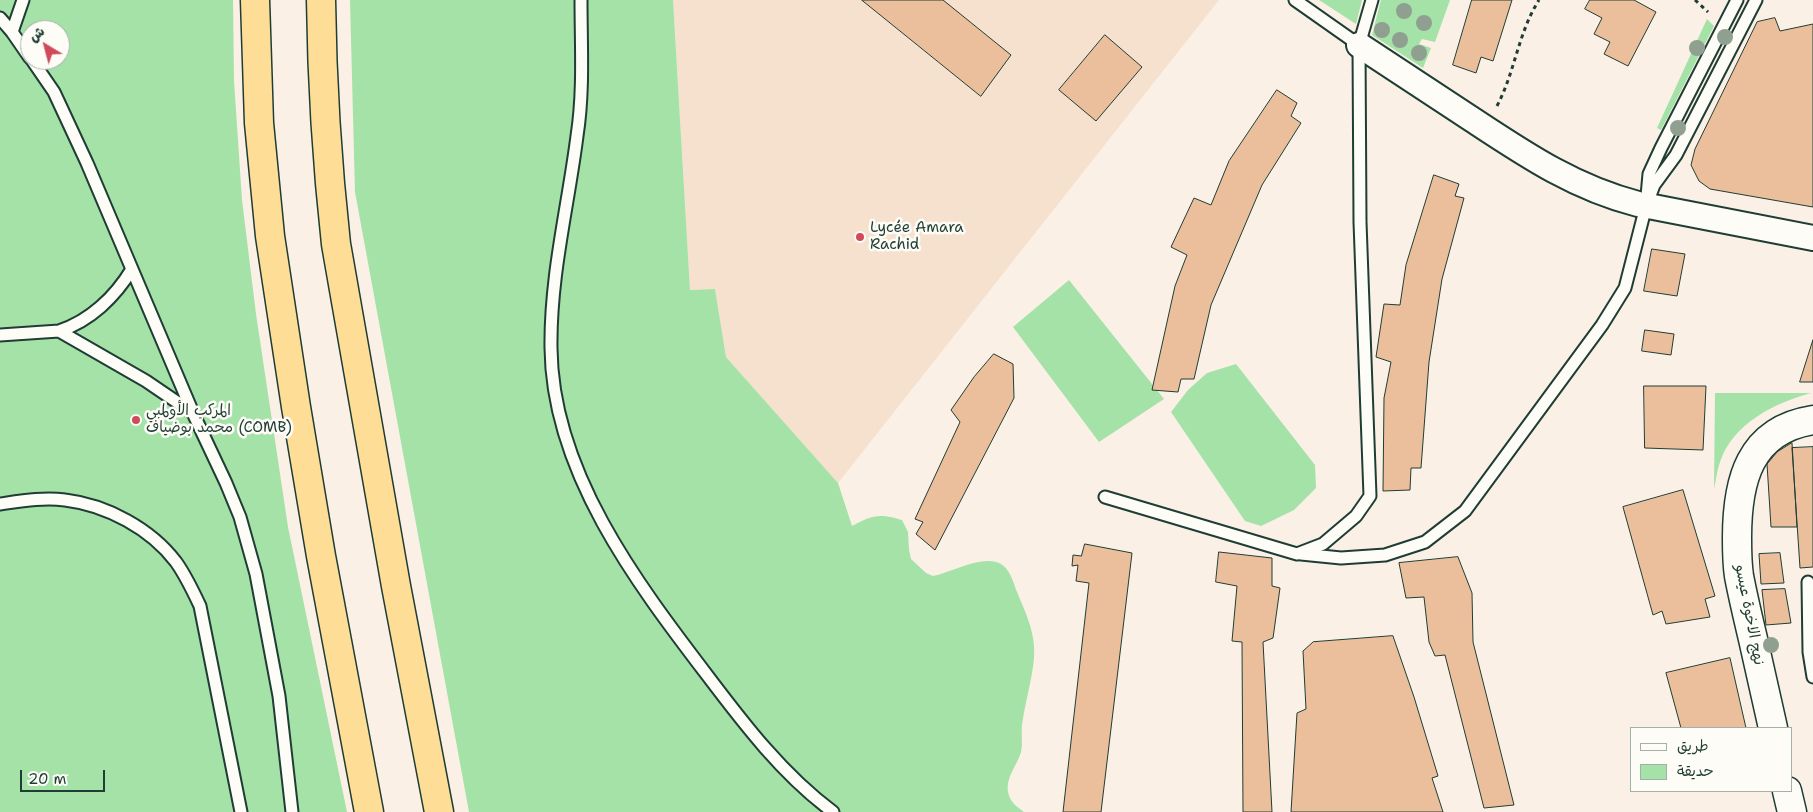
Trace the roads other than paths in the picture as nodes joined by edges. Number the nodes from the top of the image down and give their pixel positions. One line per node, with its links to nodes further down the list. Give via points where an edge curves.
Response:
1 (23, 0): 10 (lane)
2 (255, 0): 30 (highway, via 259,123 276,282 321,556)
3 (321, 0): 31 (highway, via 325,122 336,244)
4 (581, 0): 32 (lane, via 578,136 554,274 552,309 552,376 565,433 586,488 623,559 677,636 739,717 781,765 808,794)
5 (1295, 0): 12 (lane)
6 (1372, 0): 12 (lane)
7 (1737, 0): 14 (lane, via 1660,148 1648,179)
8 (1756, 0): 14 (lane, via 1676,156 1654,185)
9 (0, 18): 10 (lane)
10 (12, 32): 11 (lane)
11 (20, 43)
12 (1359, 45): 14 (street, via 1484,128 1572,181); 23 (lane, via 1360,222 1370,496 1356,516 1323,544)
13 (39, 70): 16 (lane, via 54,92)
14 (1646, 206): 15 (street); 23 (lane, via 1625,288 1602,325 1465,511 1425,542 1385,555 1341,558)
15 (1813, 238)
16 (132, 270): 17 (lane, via 124,283 87,318); 19 (lane)
17 (59, 331): 18 (lane); 19 (lane, via 146,381)
18 (0, 335)
19 (193, 413): 29 (lane, via 240,517 256,574 279,696)
20 (1813, 420): 26 (street, نهج الاخوة عيسو, via 1789,426 1761,446 1750,461 1743,481 1737,520 1739,574)
21 (1104, 497): 23 (lane)
22 (0, 504): 28 (lane, via 64,500 94,506 118,516 153,538 176,562 200,606)
23 (1297, 554)
24 (1808, 582): 25 (lane, via 1809,652)
25 (1813, 677)
26 (1773, 727)
27 (1787, 792): 33 (street)
28 (241, 812)
29 (292, 812)
30 (369, 812)
31 (439, 812)
32 (833, 812)
33 (1792, 812)

